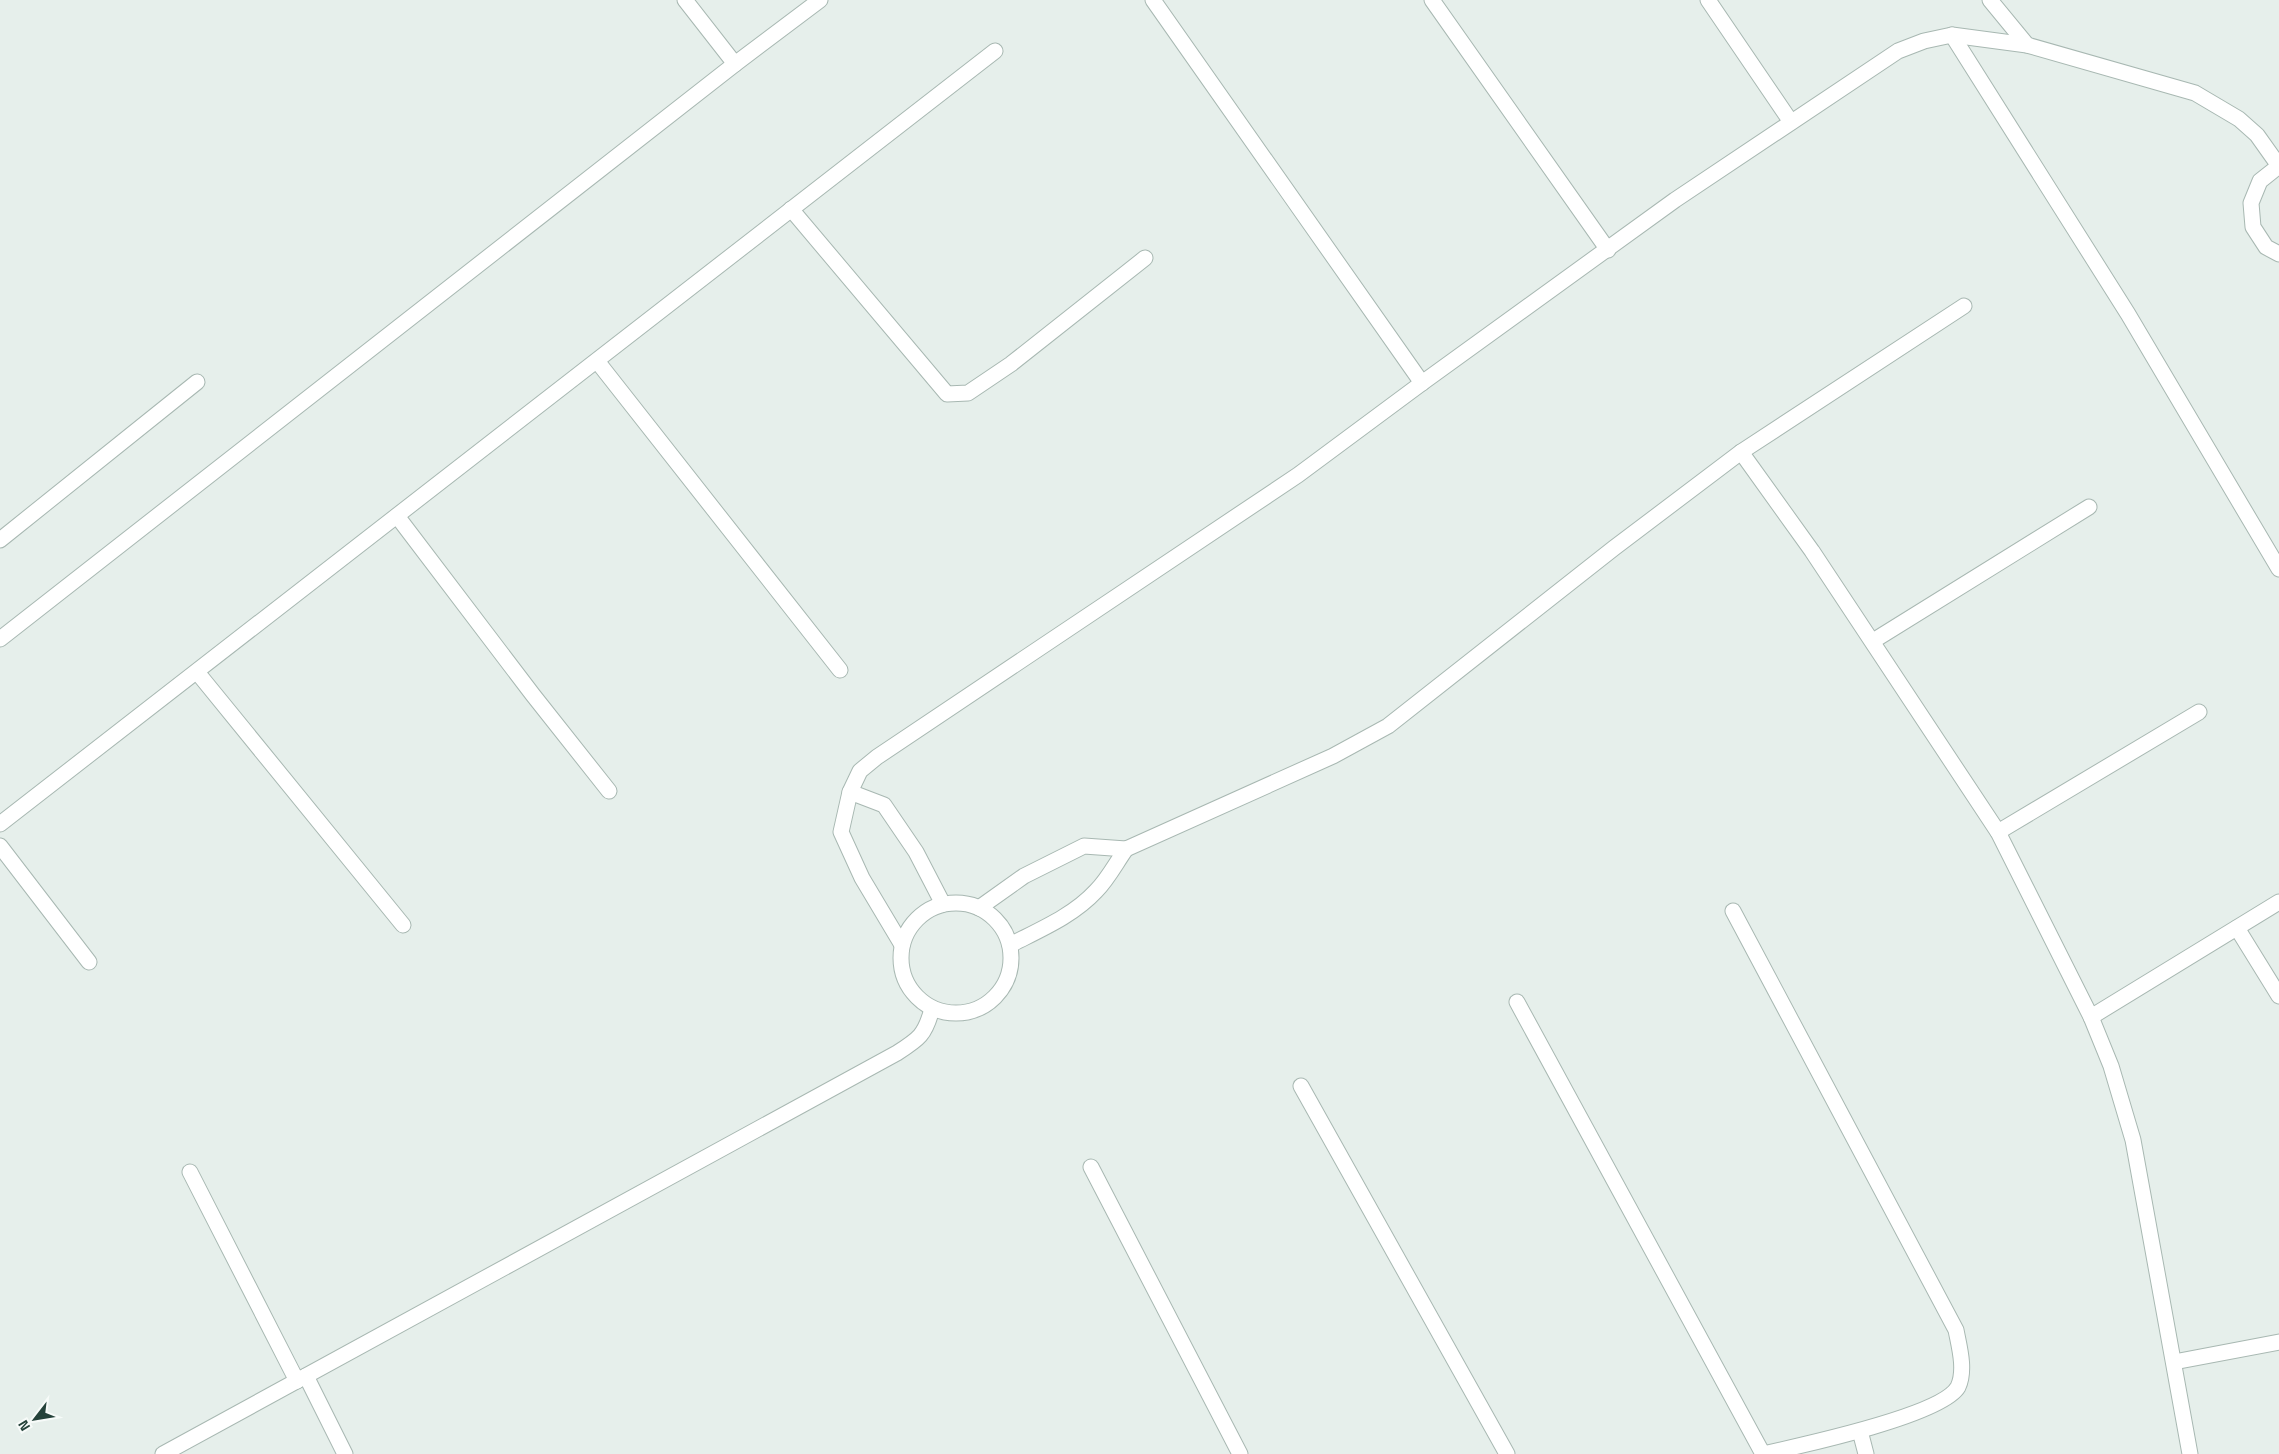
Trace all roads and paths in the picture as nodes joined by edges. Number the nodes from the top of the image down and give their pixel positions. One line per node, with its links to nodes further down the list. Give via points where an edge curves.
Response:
1 (685, 0): 10 (street)
2 (820, 0): 10 (street)
3 (1153, 0): 20 (street)
4 (1432, 0): 14 (street)
5 (1708, 0): 11 (street)
6 (1990, 0): 8 (street)
7 (1952, 35): 8 (street); 11 (street, via 1898,51); 25 (street, via 2128,314)
8 (2027, 45): 12 (street, via 2195,93 2239,119 2256,135)
9 (995, 51): 13 (street)
10 (735, 64): 26 (street)
11 (1791, 122): 14 (street)
12 (2279, 166): 15 (street, via 2260,181 2251,203 2253,227 2266,247)
13 (791, 209): 16 (street, via 947,394 968,393 1011,364); 18 (street)
14 (1608, 250): 20 (street)
15 (2279, 254)
16 (1145, 258)
17 (1964, 306): 21 (street)
18 (597, 360): 23 (street); 28 (street)
19 (197, 382): 24 (street)
20 (1422, 382): 32 (street, via 1298,476 877,758 860,771)
21 (1741, 452): 27 (street); 36 (street, via 1388,726 1333,756)
22 (2089, 507): 27 (street)
23 (397, 516): 29 (street); 31 (street)
24 (0, 540)
25 (2279, 569)
26 (0, 639)
27 (1872, 640): 34 (street)
28 (840, 670)
29 (197, 672): 33 (street); 41 (street)
30 (2199, 712): 34 (street)
31 (609, 791)
32 (850, 792): 38 (street, via 884,805 916,852); 43 (street, via 841,832 862,878)
33 (0, 824)
34 (1998, 832): 49 (street)
35 (0, 846): 45 (street)
36 (1126, 849): 39 (street, via 1084,846 1024,876); 44 (street, via 1097,891 1060,918)
37 (2279, 902): 42 (street)
38 (943, 904): 39 (street, via 962,903); 43 (street, via 924,912 910,927)
39 (978, 908): 44 (street, via 998,923)
40 (1733, 911): 56 (street, via 1956,1330 1962,1363 1958,1386 1946,1400)
41 (403, 925)
42 (2237, 928): 46 (street); 49 (street)
43 (902, 945): 48 (street, via 902,971 913,993)
44 (1010, 945): 48 (street, via 1010,970 1000,992 981,1009 957,1014)
45 (89, 962)
46 (2279, 996)
47 (1517, 1002): 61 (street)
48 (932, 1009): 55 (street, via 919,1040 897,1054)
49 (2091, 1017): 54 (street, via 2111,1066 2133,1140)
50 (1301, 1086): 60 (street)
51 (1091, 1167): 59 (street)
52 (190, 1172): 55 (street)
53 (2279, 1342): 54 (street)
54 (2174, 1362): 63 (street)
55 (302, 1379): 57 (street); 58 (street)
56 (1860, 1431): 61 (street); 62 (street)
57 (163, 1454)
58 (345, 1454)
59 (1240, 1454)
60 (1507, 1454)
61 (1763, 1454)
62 (1866, 1454)
63 (2190, 1454)

